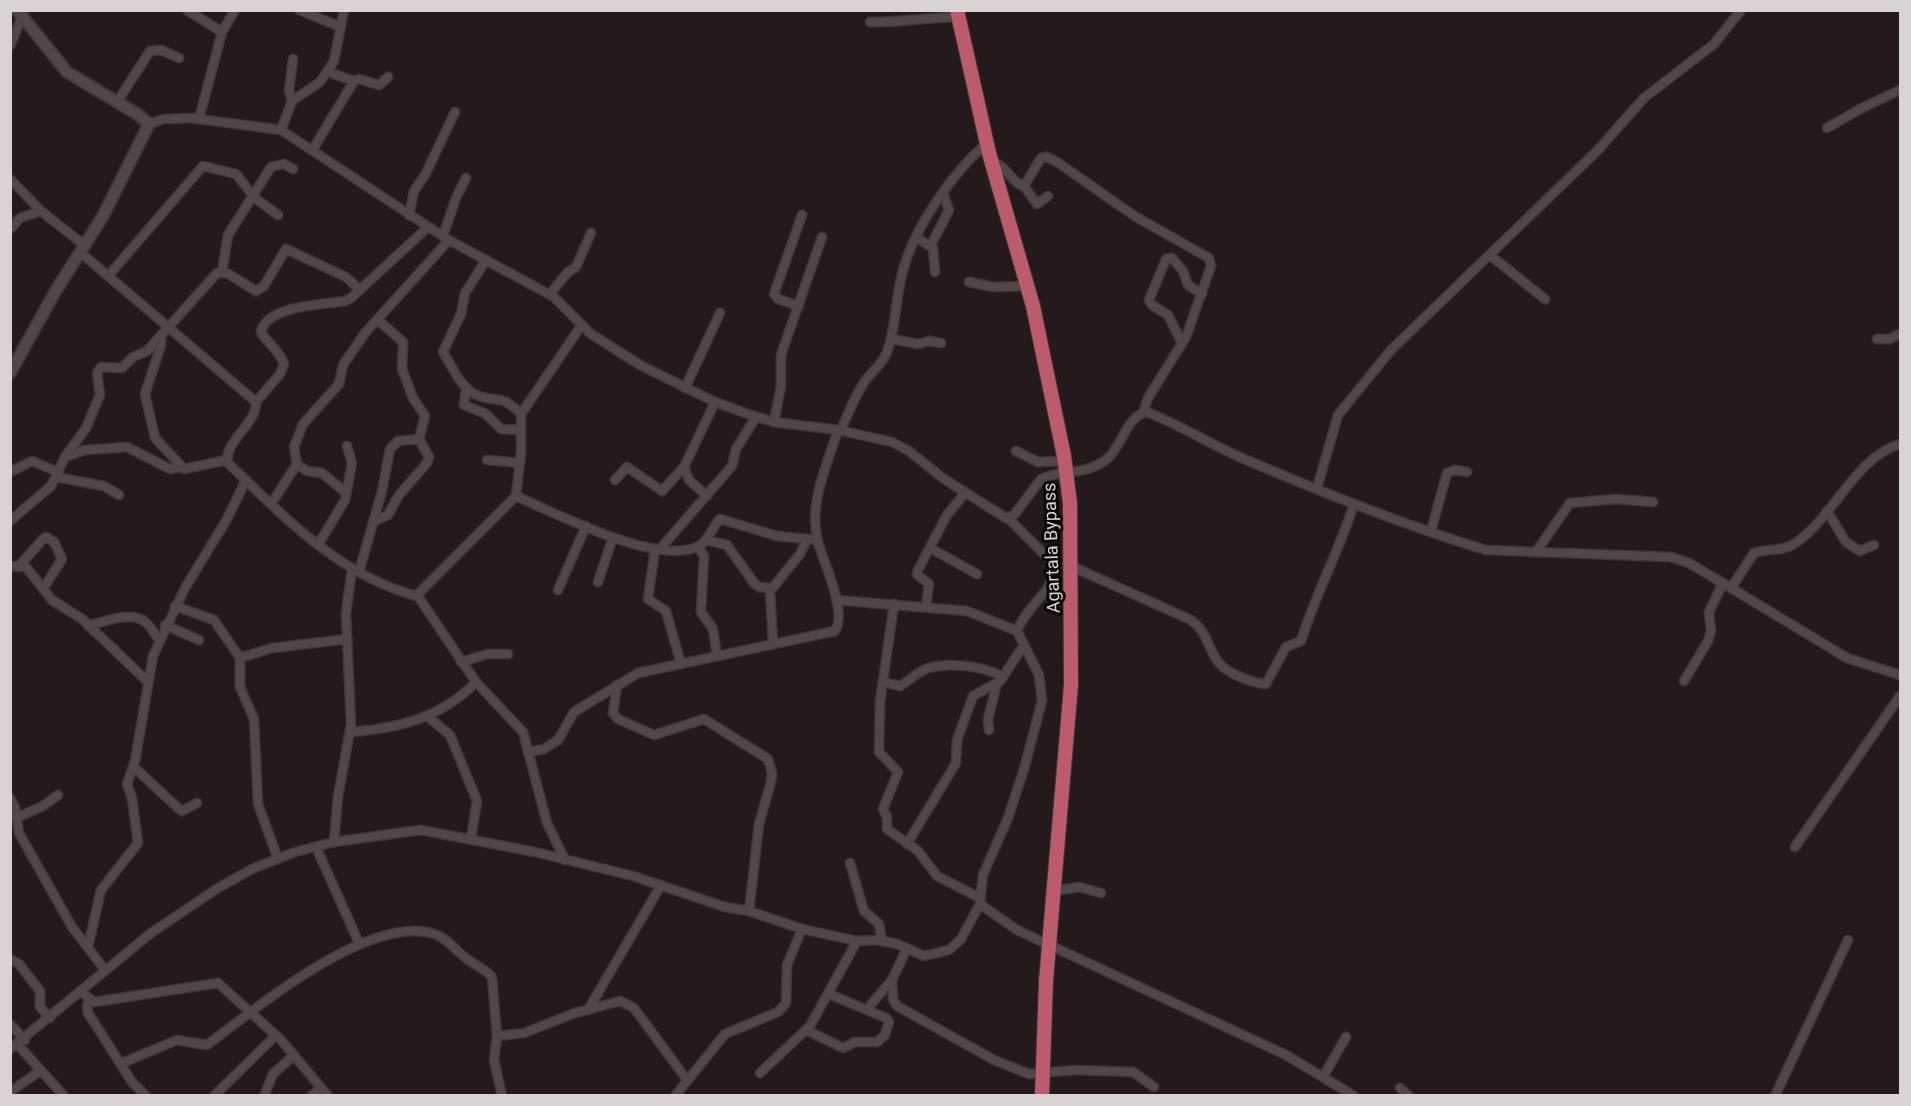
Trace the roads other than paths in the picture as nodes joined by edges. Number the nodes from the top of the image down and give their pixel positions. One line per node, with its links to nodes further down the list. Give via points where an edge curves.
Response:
1 (188, 10): 10 (street)
2 (235, 10): 10 (street)
3 (298, 10): 9 (street)
4 (344, 10): 9 (street)
5 (1741, 10): 47 (street, via 1714,44 1644,98 1598,150)
6 (19, 14): 11 (street); 19 (street, via 67,72)
7 (958, 14): 8 (street, via 896,23); 25 (highway, Agartala Bypass)
8 (870, 22)
9 (341, 27): 14 (street)
10 (222, 32): 21 (street)
11 (10, 46)
12 (179, 58): 19 (street, via 161,50 150,51)
13 (293, 59): 18 (street, via 289,94)
14 (328, 72): 16 (street); 18 (street)
15 (388, 77): 16 (street, via 379,85)
16 (354, 81): 26 (street)
17 (1900, 90): 23 (street)
18 (292, 101): 24 (street)
19 (117, 102): 22 (street)
20 (456, 112): 37 (street, via 414,191)
21 (199, 119): 22 (street, via 164,118); 24 (street)
22 (148, 124): 46 (street, via 116,193)
23 (1827, 128)
24 (281, 130): 26 (street)
25 (987, 143): 27 (highway, Agartala Bypass); 32 (street, via 967,161)
26 (312, 149): 37 (street)
27 (991, 161): 31 (street, via 1002,164); 53 (highway, Agartala Bypass)
28 (293, 169): 33 (street, via 284,164 274,165)
29 (466, 178): 43 (street, via 456,198)
30 (10, 179): 35 (street)
31 (1024, 186): 34 (street, via 1037,204); 56 (street, via 1044,156 1071,170 1136,217 1209,258 1211,266)
32 (943, 193): 44 (street); 45 (street, via 949,210)
33 (252, 195): 36 (street); 49 (street, via 226,240); 51 (street, via 236,174 203,166)
34 (1048, 196)
35 (41, 211): 39 (street, via 23,216); 46 (street)
36 (278, 214)
37 (409, 215): 40 (street)
38 (802, 215): 58 (street, via 774,294)
39 (11, 227)
40 (428, 227): 43 (street); 54 (street)
41 (591, 233): 55 (street, via 576,267)
42 (822, 237): 58 (street)
43 (446, 238): 48 (street); 60 (street)
44 (917, 238): 45 (street); 65 (street, via 904,267)
45 (931, 245): 50 (street)
46 (82, 248): 51 (street); 69 (street)
47 (1491, 256): 57 (street); 97 (street, via 1391,350 1346,404 1332,428)
48 (486, 260): 55 (street); 70 (street, via 465,293 460,318 442,349)
49 (222, 272): 54 (street, via 255,291 264,286 286,249 346,277); 62 (street)
50 (936, 272)
51 (109, 275): 62 (street)
52 (969, 282): 53 (street)
53 (1028, 286): 91 (highway, Agartala Bypass)
54 (360, 290): 72 (street, via 345,301 278,312 265,323 261,332 284,364)
55 (550, 294): 61 (street)
56 (1202, 294): 68 (street); 68 (street, via 1188,285 1172,258 1166,260 1149,300 1168,315)
57 (1545, 299)
58 (799, 306): 77 (street, via 782,355)
59 (720, 313): 71 (street)
60 (378, 320): 80 (street, via 403,342 402,369 425,417); 88 (street, via 343,365 339,384 303,424 294,447)
61 (581, 326): 71 (street, via 639,365); 75 (street)
62 (168, 327): 64 (street); 72 (street)
63 (1900, 334): 66 (street)
64 (161, 337): 84 (street, via 122,368 99,369 100,395 89,423); 89 (street, via 145,394 155,438)
65 (892, 339): 67 (street); 79 (street)
66 (1877, 339)
67 (941, 343)
68 (1182, 343): 74 (street)
69 (10, 373)
70 (466, 387): 75 (street, via 479,396 504,399); 78 (street, via 464,405 486,414 501,429)
71 (685, 388): 73 (street)
72 (256, 402): 85 (street)
73 (715, 402): 76 (street); 90 (street)
74 (1143, 413): 91 (street, via 1107,459 1093,468); 97 (street)
75 (521, 414): 78 (street)
76 (756, 417): 77 (street); 103 (street, via 736,449 735,462)
77 (774, 422): 79 (street)
78 (520, 430): 87 (street)
79 (839, 430): 99 (street, via 875,436 903,448); 117 (street, via 816,503)
80 (418, 439): 98 (street, via 392,445); 104 (street, via 429,460)
81 (347, 446): 100 (street, via 352,459)
82 (1898, 446): 108 (street, via 1874,457)
83 (1016, 451): 91 (street, via 1038,462)
84 (65, 457): 89 (street, via 86,450 124,446 171,469); 94 (street)
85 (227, 460): 89 (street, via 189,469); 95 (street)
86 (487, 460): 87 (street)
87 (520, 463): 102 (street)
88 (297, 464): 100 (street, via 307,471 321,473); 106 (street)
89 (181, 467)
90 (684, 467): 96 (street, via 662,491 627,466); 103 (street, via 689,480)
91 (1066, 467): 109 (street, via 1041,479); 125 (highway, Agartala Bypass)
92 (10, 472): 94 (street, via 32,461)
93 (1467, 472): 113 (street, via 1447,473)
94 (57, 475): 101 (street, via 104,486); 110 (street, via 47,490)
95 (246, 480): 106 (street); 136 (street)
96 (615, 480)
97 (1317, 488): 107 (street)
98 (382, 491): 104 (street); 111 (street)
99 (964, 492): 109 (street); 121 (street, via 946,515)
100 (346, 493): 118 (street)
101 (119, 495)
102 (516, 496): 112 (street); 133 (street)
103 (707, 496): 122 (street)
104 (397, 499): 111 (street, via 388,515)
105 (1653, 502): 123 (street, via 1616,499 1570,503)
106 (271, 504): 118 (street)
107 (1354, 504): 113 (street); 125 (street, via 1301,641 1286,647 1266,684 1236,676 1216,663 1198,626 1191,620)
108 (1827, 511): 119 (street, via 1852,548 1860,551); 129 (street, via 1795,543 1775,551 1754,553)
109 (1009, 519): 140 (street, via 1055,570 1051,583 1026,611)
110 (10, 521)
111 (374, 521): 126 (street)
112 (586, 526): 114 (street); 132 (street)
113 (1431, 531): 123 (street, via 1486,550)
114 (613, 537): 122 (street); 128 (street)
115 (807, 539): 116 (street, via 777,536 724,518 717,521); 117 (street); 130 (street, via 800,554)
116 (706, 540): 120 (street); 130 (street, via 727,545 754,583)
117 (817, 540): 134 (street)
118 (318, 545): 126 (street)
119 (1874, 545)
120 (698, 547): 122 (street, via 683,551); 147 (street, via 704,556 701,612 713,629)
121 (930, 548): 127 (street); 137 (street, via 917,574 929,584)
122 (657, 549): 150 (street, via 648,595 668,615)
123 (1536, 552): 129 (street, via 1671,557)
124 (15, 565): 131 (street, via 26,567); 131 (street, via 46,537 54,542 62,556 61,563)
125 (1071, 566): 177 (highway, Agartala Bypass, via 1071,685)
126 (356, 571): 133 (street); 141 (street, via 346,606)
127 (977, 574)
128 (598, 582)
129 (1727, 586): 151 (street, via 1847,658); 153 (street, via 1709,612 1710,635)
130 (771, 588): 144 (street)
131 (43, 589): 139 (street)
132 (558, 590)
133 (417, 595): 149 (street)
134 (836, 600): 135 (street); 144 (street, via 835,631)
135 (894, 604): 137 (street); 156 (street)
136 (175, 606): 138 (street); 148 (street, via 214,620)
137 (926, 607): 140 (street, via 967,611)
138 (165, 625): 142 (street); 143 (street)
139 (88, 626): 142 (street, via 121,618 140,619); 154 (street)
140 (1017, 631): 145 (street)
141 (347, 639): 148 (street, via 272,648); 161 (street)
142 (159, 640): 154 (street)
143 (199, 640)
144 (773, 643): 147 (street)
145 (1024, 645): 152 (street); 179 (street, via 1039,675 1042,701 1008,818 983,874)
146 (508, 654): 149 (street, via 488,654)
147 (717, 656): 150 (street)
148 (240, 658): 173 (street, via 240,687 254,719 258,804)
149 (461, 662): 155 (street)
150 (681, 664): 157 (street, via 638,673)
151 (1900, 675)
152 (1000, 680): 156 (street, via 990,671 951,666 928,668 900,686); 160 (street, via 988,719); 170 (street, via 973,696 957,740 956,763)
153 (1684, 681)
154 (148, 682): 163 (street)
155 (476, 682): 159 (street, via 441,711); 162 (street, via 523,732)
156 (883, 682): 170 (street, via 879,752 898,776 884,813 887,829)
157 (617, 685): 162 (street, via 574,712 558,740); 180 (street, via 613,713 618,719 654,735 704,719 768,759 771,782 759,824)
158 (1900, 696): 172 (street)
159 (427, 716): 161 (street, via 382,729); 168 (street, via 450,735 477,801)
160 (989, 730)
161 (351, 732): 169 (street, via 338,796)
162 (528, 752): 174 (street, via 547,823)
163 (134, 767): 166 (street, via 179,809); 186 (street, via 127,784 138,843 101,890)
164 (58, 795): 167 (street)
165 (12, 803): 167 (street)
166 (197, 803)
167 (16, 818): 186 (street, via 19,833 72,927)
168 (471, 838): 169 (street, via 421,830); 174 (street)
169 (334, 842): 171 (street)
170 (907, 844): 179 (street, via 918,851 937,876)
171 (315, 847): 173 (street); 185 (street)
172 (1795, 848)
173 (278, 859): 190 (street, via 218,888)
174 (565, 860): 176 (street, via 633,876)
175 (850, 863): 184 (street, via 864,911 879,924)
176 (660, 887): 180 (street); 196 (street)
177 (1054, 891): 178 (street, via 1079,887); 187 (highway, Agartala Bypass)
178 (1101, 893)
179 (980, 901): 187 (street, via 1017,930); 188 (street, via 962,939 948,950 924,956)
180 (749, 911): 181 (street)
181 (802, 929): 183 (street); 211 (street, via 787,966 786,1003 778,1012 725,1034)
182 (1848, 940): 227 (street)
183 (857, 941): 184 (street); 193 (street)
184 (882, 941): 188 (street)
185 (359, 943): 197 (street); 202 (street, via 392,932 430,933 442,938 492,977)
186 (88, 947): 190 (street)
187 (1049, 947): 209 (highway, Agartala Bypass); 210 (street, via 1218,1022)
188 (907, 948): 191 (street)
189 (10, 959): 198 (street, via 40,990 40,1007)
190 (105, 970): 192 (street)
191 (892, 980): 195 (street); 209 (street, via 893,999 903,1010 994,1060 1029,1074)
192 (80, 991): 194 (street); 198 (street)
193 (829, 993): 195 (street); 200 (street)
194 (89, 1001): 197 (street, via 212,983 223,986); 206 (street, via 88,1013)
195 (867, 1009): 200 (street, via 889,1022 885,1035 877,1042 855,1042 843,1048)
196 (588, 1010): 202 (street, via 524,1033); 211 (street, via 620,1001 634,1008)
197 (251, 1012): 201 (street); 206 (street, via 207,1045 177,1040)
198 (50, 1018): 204 (street)
199 (10, 1024): 204 (street)
200 (806, 1030): 208 (street)
201 (276, 1035): 205 (street); 218 (street)
202 (497, 1036): 222 (street, via 494,1060)
203 (1346, 1037): 210 (street)
204 (18, 1045): 207 (street)
205 (294, 1055): 213 (street); 219 (street, via 273,1074)
206 (122, 1063): 217 (street, via 132,1082)
207 (40, 1071): 215 (street); 216 (street)
208 (760, 1073)
209 (1043, 1073): 212 (street, via 1133,1072); 224 (highway, Agartala Bypass)
210 (1323, 1077): 225 (street)
211 (687, 1080): 223 (street)
212 (1154, 1087)
213 (321, 1088): 220 (street); 221 (street)
214 (1400, 1088): 226 (street)
215 (10, 1092)
216 (64, 1095)
217 (146, 1095)
218 (214, 1095)
219 (264, 1095)
220 (311, 1095)
221 (328, 1095)
222 (502, 1095)
223 (675, 1095)
224 (1042, 1095)
225 (1354, 1095)
226 (1408, 1095)
227 (1775, 1095)

